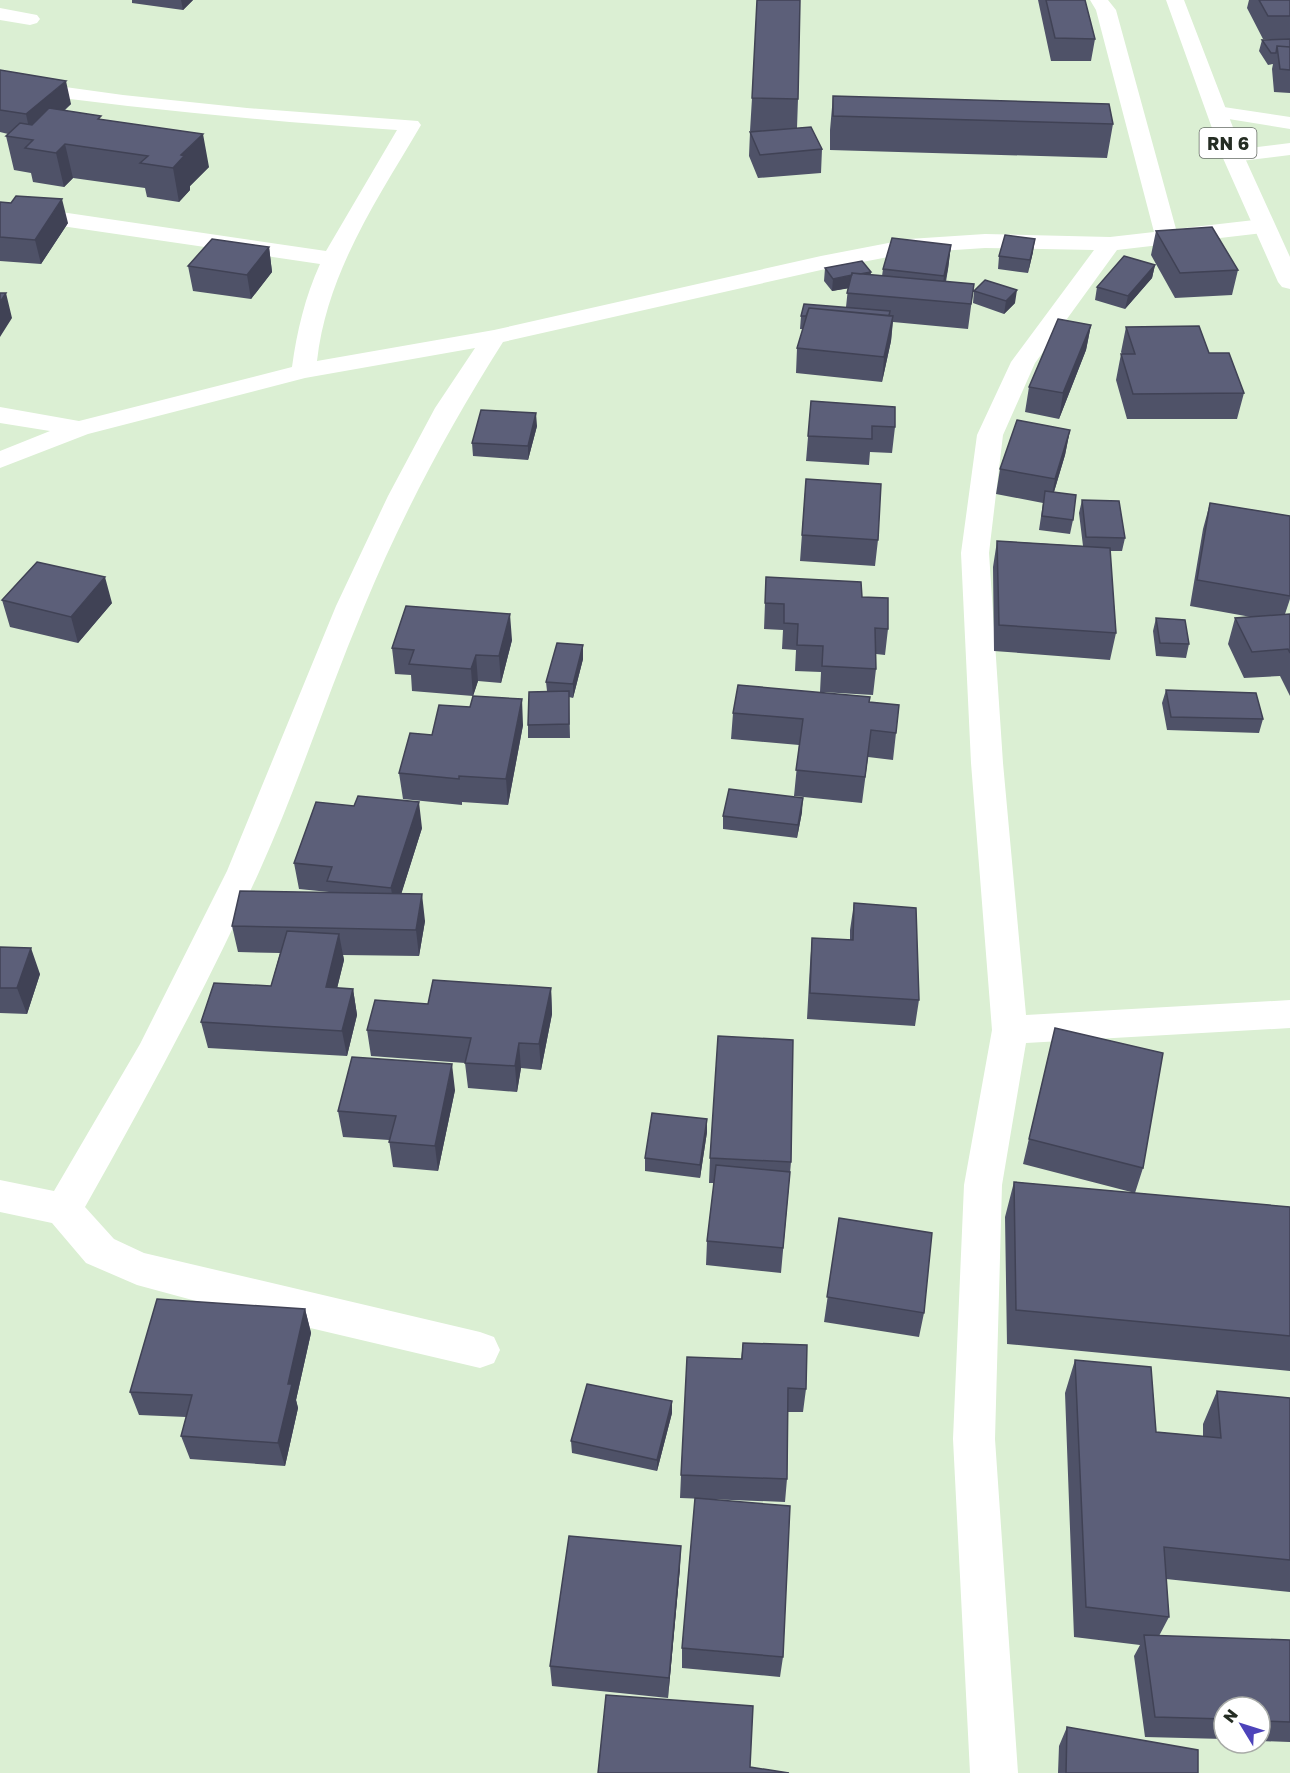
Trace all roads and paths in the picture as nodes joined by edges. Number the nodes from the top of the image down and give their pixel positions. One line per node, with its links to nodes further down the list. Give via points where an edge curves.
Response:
1 (1099, 0): 12 (street, via 1106,10)
2 (1175, 0): 6 (street, RN 6)
3 (0, 14): 4 (street)
4 (30, 19)
5 (0, 84): 14 (street, via 247,114 411,125)
6 (1217, 112): 7 (street); 9 (street, RN 6)
7 (1290, 123)
8 (1290, 149): 9 (street)
9 (1233, 156): 11 (street, RN 6)
10 (0, 210): 14 (street)
11 (1263, 226): 12 (street); 15 (street, RN 6)
12 (1167, 238): 13 (street)
13 (1110, 244): 16 (street, via 985,241 909,246 821,262); 22 (street, via 1023,362 990,435 975,553 987,763)
14 (332, 259): 17 (street, via 312,317)
15 (1290, 282)
16 (494, 337): 17 (street); 24 (street, via 448,408 401,496 350,606 243,871 154,1052)
17 (304, 371): 19 (street)
18 (0, 415): 19 (street)
19 (79, 429): 20 (street)
20 (0, 460)
21 (1290, 1014): 22 (street)
22 (1010, 1030): 26 (street, via 983,1185 974,1438)
23 (0, 1196): 24 (street)
24 (64, 1209): 25 (street, via 100,1251 137,1268)
25 (480, 1350)
26 (994, 1773)

